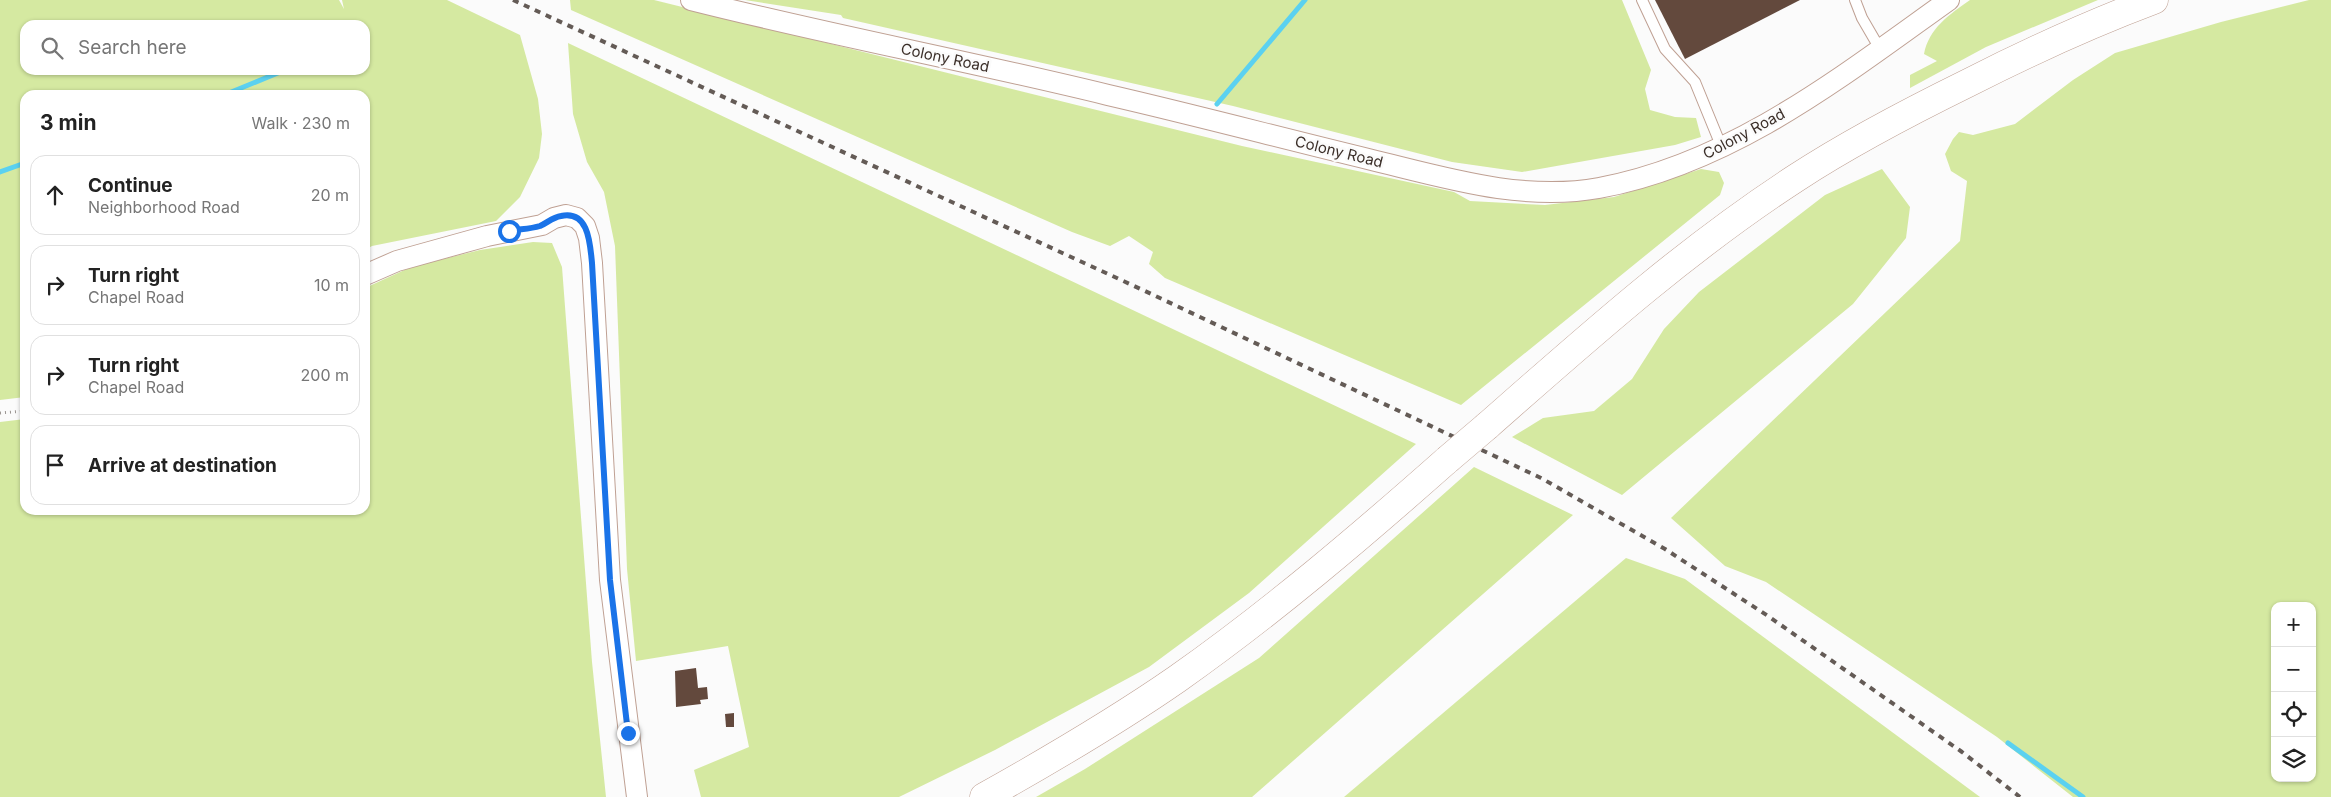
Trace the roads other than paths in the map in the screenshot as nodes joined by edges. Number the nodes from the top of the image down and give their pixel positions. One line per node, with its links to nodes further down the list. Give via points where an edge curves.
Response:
1 (690, 0): 7 (street, Colony Road, via 1108,94 1422,172 1502,188 1546,192 1596,188 1681,165)
2 (1642, 0): 7 (lane, via 1665,49 1695,82)
3 (1855, 0): 6 (lane)
4 (1949, 0): 6 (street, Colony Road)
5 (2154, 0): 10 (highway, bridge, via 2061,38 1930,101 1796,177 1677,265 1577,347 1349,546 1237,635 1113,721)
6 (1880, 49): 7 (street, Colony Road, via 1765,126)
7 (1722, 148)
8 (370, 273): 9 (street, via 466,241 542,225 560,216 575,217 585,226 590,245 610,580)
9 (637, 797)
10 (984, 797)

